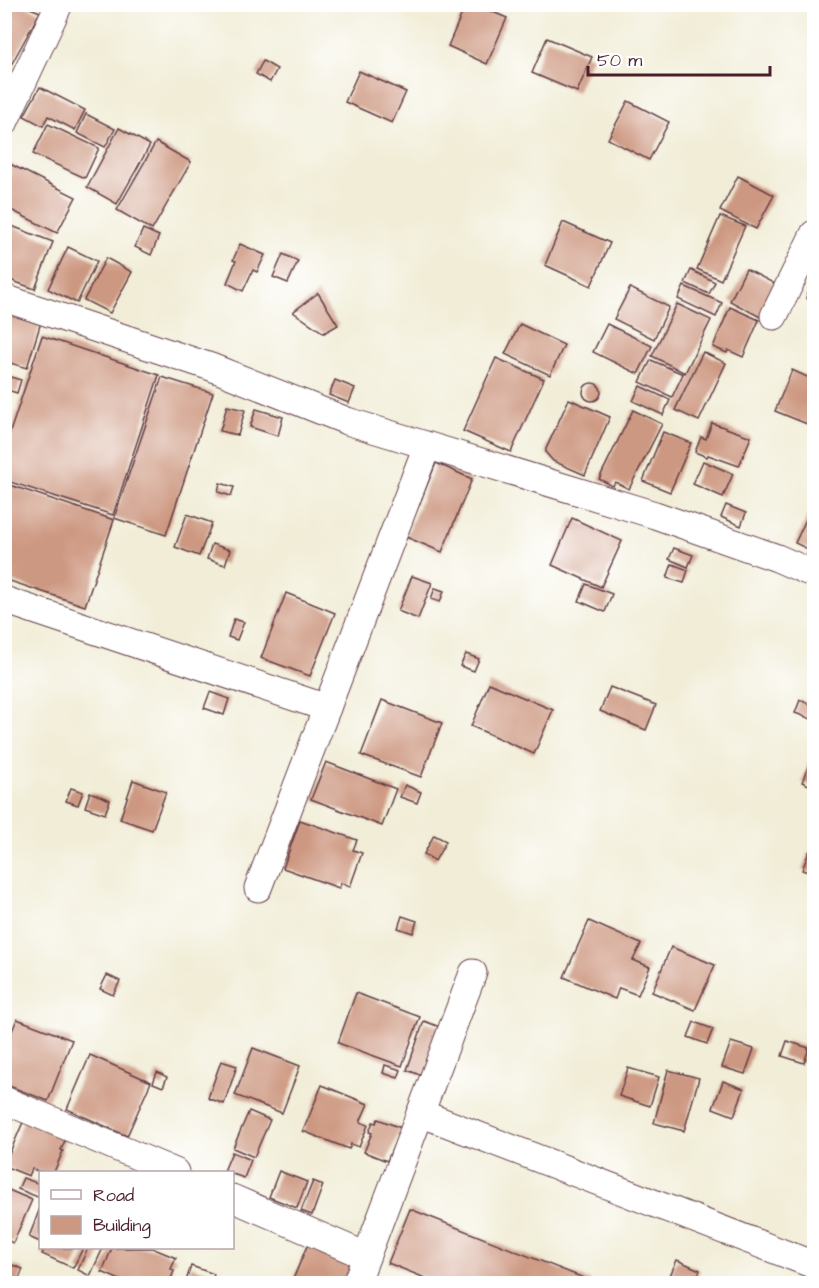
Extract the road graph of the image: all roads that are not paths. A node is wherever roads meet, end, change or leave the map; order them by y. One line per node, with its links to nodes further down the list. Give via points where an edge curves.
1 (59, 4): 2 (street)
2 (4, 123)
3 (814, 234): 5 (street)
4 (4, 298): 6 (street, via 211,367 347,422)
5 (774, 316)
6 (427, 446): 7 (street, via 655,515); 9 (street)
7 (814, 574)
8 (4, 600): 9 (street)
9 (327, 708): 10 (street)
10 (258, 888)
11 (473, 973): 13 (street)
12 (4, 1100): 14 (street)
13 (420, 1113): 16 (street); 17 (street)
14 (170, 1171)
15 (234, 1199): 16 (street)
16 (366, 1256): 18 (street)
17 (814, 1265)
18 (356, 1284)

